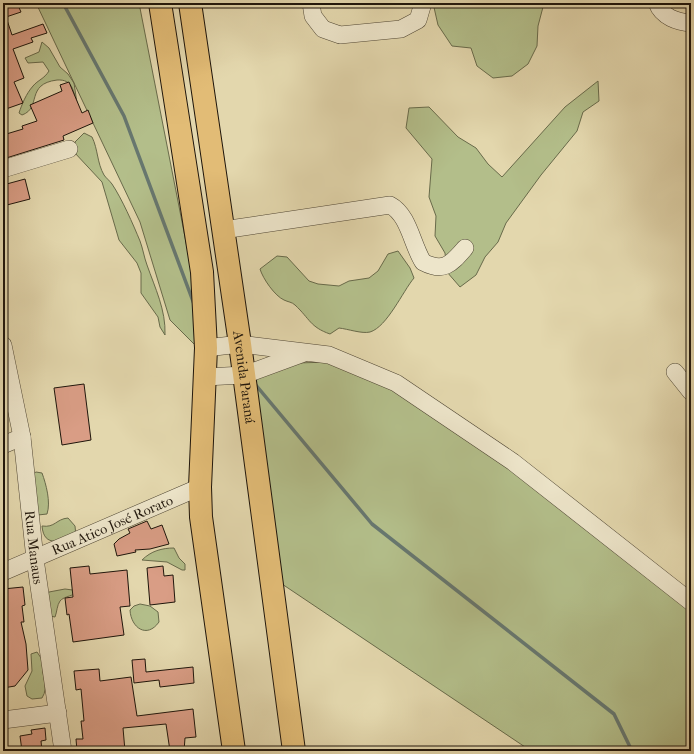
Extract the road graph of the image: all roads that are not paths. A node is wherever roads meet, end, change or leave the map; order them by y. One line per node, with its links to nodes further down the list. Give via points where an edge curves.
1 (160, 3): 11 (main road, via 202,272)
2 (190, 3): 9 (main road, Avenida Paraná)
3 (311, 3): 4 (street, via 313,16 323,29 340,35 401,29 418,20)
4 (423, 3)
5 (657, 3): 6 (street, via 669,18)
6 (691, 23)
7 (69, 149): 8 (street)
8 (3, 170)
9 (223, 230): 10 (street, via 390,205 406,224 423,262 437,268 450,265); 12 (main road, Avenida Paraná)
10 (465, 248)
11 (206, 342): 12 (street); 17 (main road)
12 (240, 344): 14 (street); 16 (main road, Avenida Paraná)
13 (3, 345): 19 (street, Rua Manaus)
14 (308, 351): 16 (street); 24 (street, via 346,361 396,383 513,462)
15 (675, 372): 18 (street)
16 (244, 374): 17 (street); 29 (main road, Avenida Paraná)
17 (205, 377): 21 (main road)
18 (691, 392)
19 (22, 437): 20 (street); 22 (street, Rua Manaus)
20 (3, 445)
21 (200, 486): 22 (street, Rua Atico José Rorato); 28 (main road, via 201,517)
22 (35, 559): 23 (street, Rua Atico José Rorato); 25 (street, Rua Manaus)
23 (3, 572)
24 (691, 602)
25 (58, 713): 26 (street); 27 (street, Rua Manaus)
26 (3, 720)
27 (63, 751)
28 (234, 751)
29 (294, 751)

